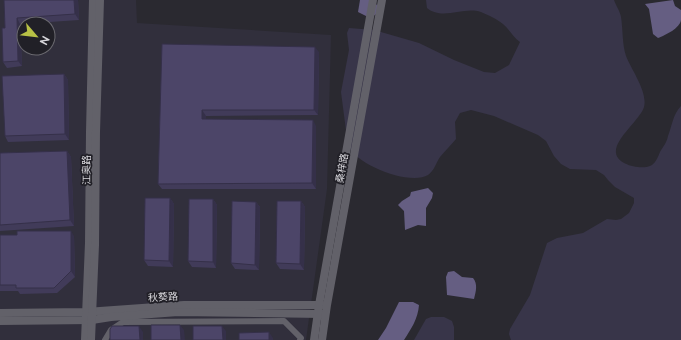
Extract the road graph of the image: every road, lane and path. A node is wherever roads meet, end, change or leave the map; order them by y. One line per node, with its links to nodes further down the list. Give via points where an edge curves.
1 (93, 0): 7 (street, 江奥路)
2 (100, 0): 7 (street, 江奥路)
3 (373, 0): 5 (street, 桑梓路)
4 (382, 0): 5 (street, 桑梓路)
5 (322, 310): 7 (street, 秋葵路); 13 (street, 桑梓路); 14 (street, 桑梓路)
6 (0, 313): 7 (street, 秋葵路)
7 (89, 316): 8 (street, 秋葵路); 9 (street, 江奥路); 10 (street, 江奥路)
8 (0, 321)
9 (85, 340)
10 (91, 340)
11 (105, 340): 12 (street, via 111,330 123,322 228,321 284,321 301,338)
12 (300, 340)
13 (314, 340)
14 (322, 340)

